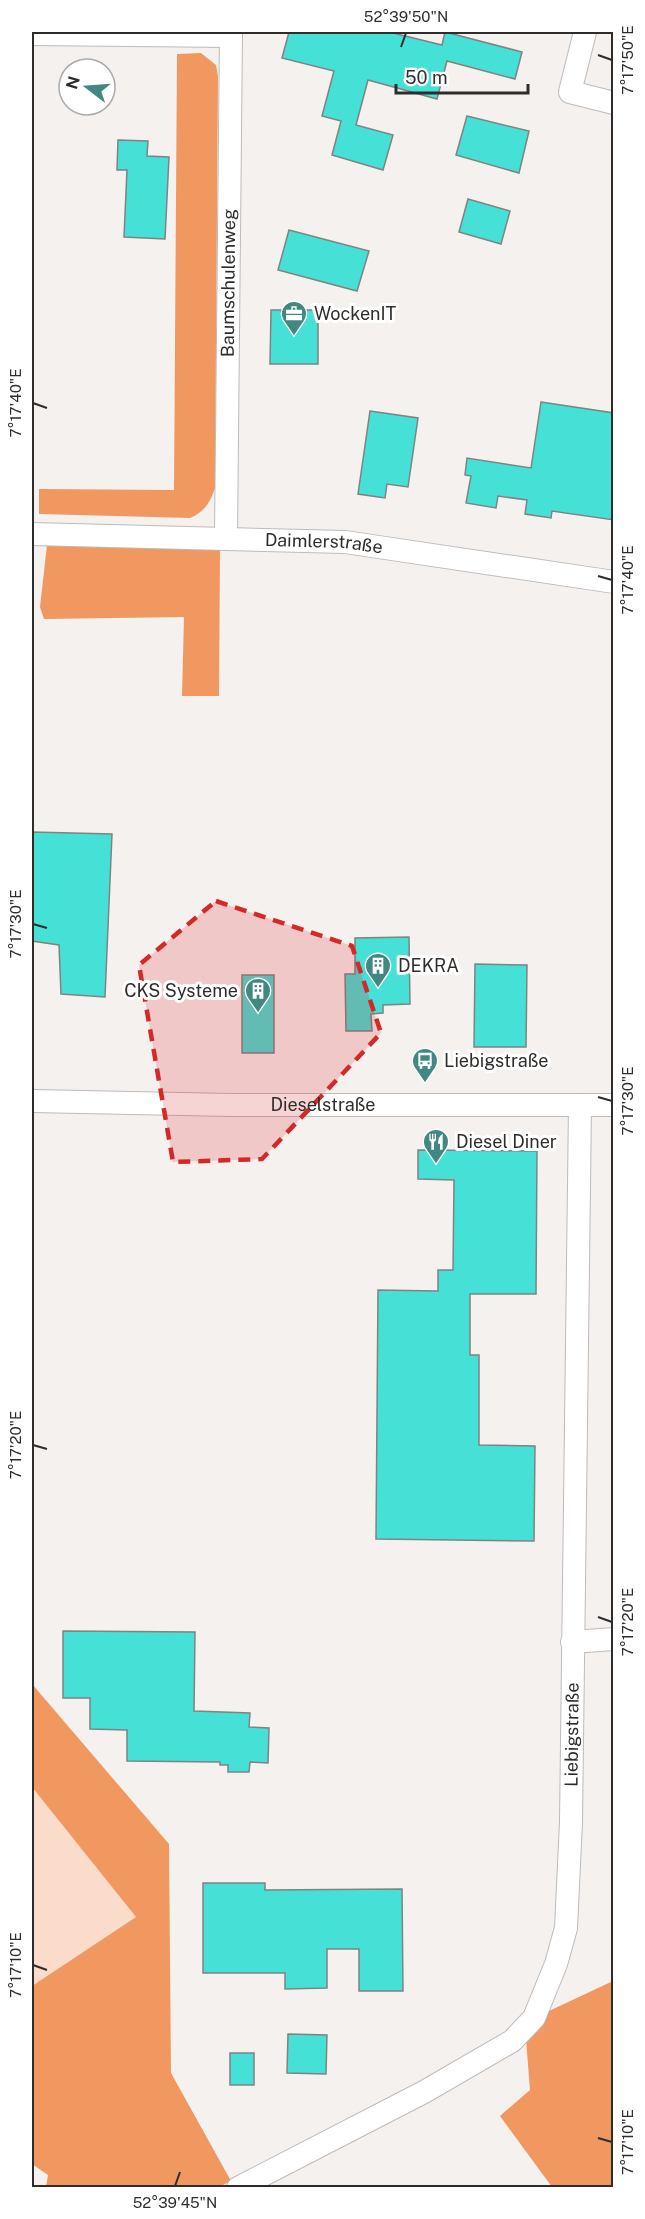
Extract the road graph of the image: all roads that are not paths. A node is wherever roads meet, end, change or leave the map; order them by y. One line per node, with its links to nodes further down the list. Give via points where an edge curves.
1 (585, 32): 4 (street, via 570,92)
2 (32, 34): 3 (street)
3 (231, 34): 6 (street, Baumschulenweg)
4 (614, 103)
5 (32, 534): 6 (street, Daimlerstraße)
6 (226, 537): 7 (street, Daimlerstraße, via 345,542)
7 (614, 582)
8 (32, 1101): 9 (street, Dieselstraße)
9 (580, 1105): 10 (street, Dieselstraße); 12 (street, Liebigstraße)
10 (614, 1105)
11 (614, 1639): 12 (street)
12 (572, 1642): 13 (street, Liebigstraße, via 566,1928 534,2018 512,2041 424,2092)
13 (238, 2187)

